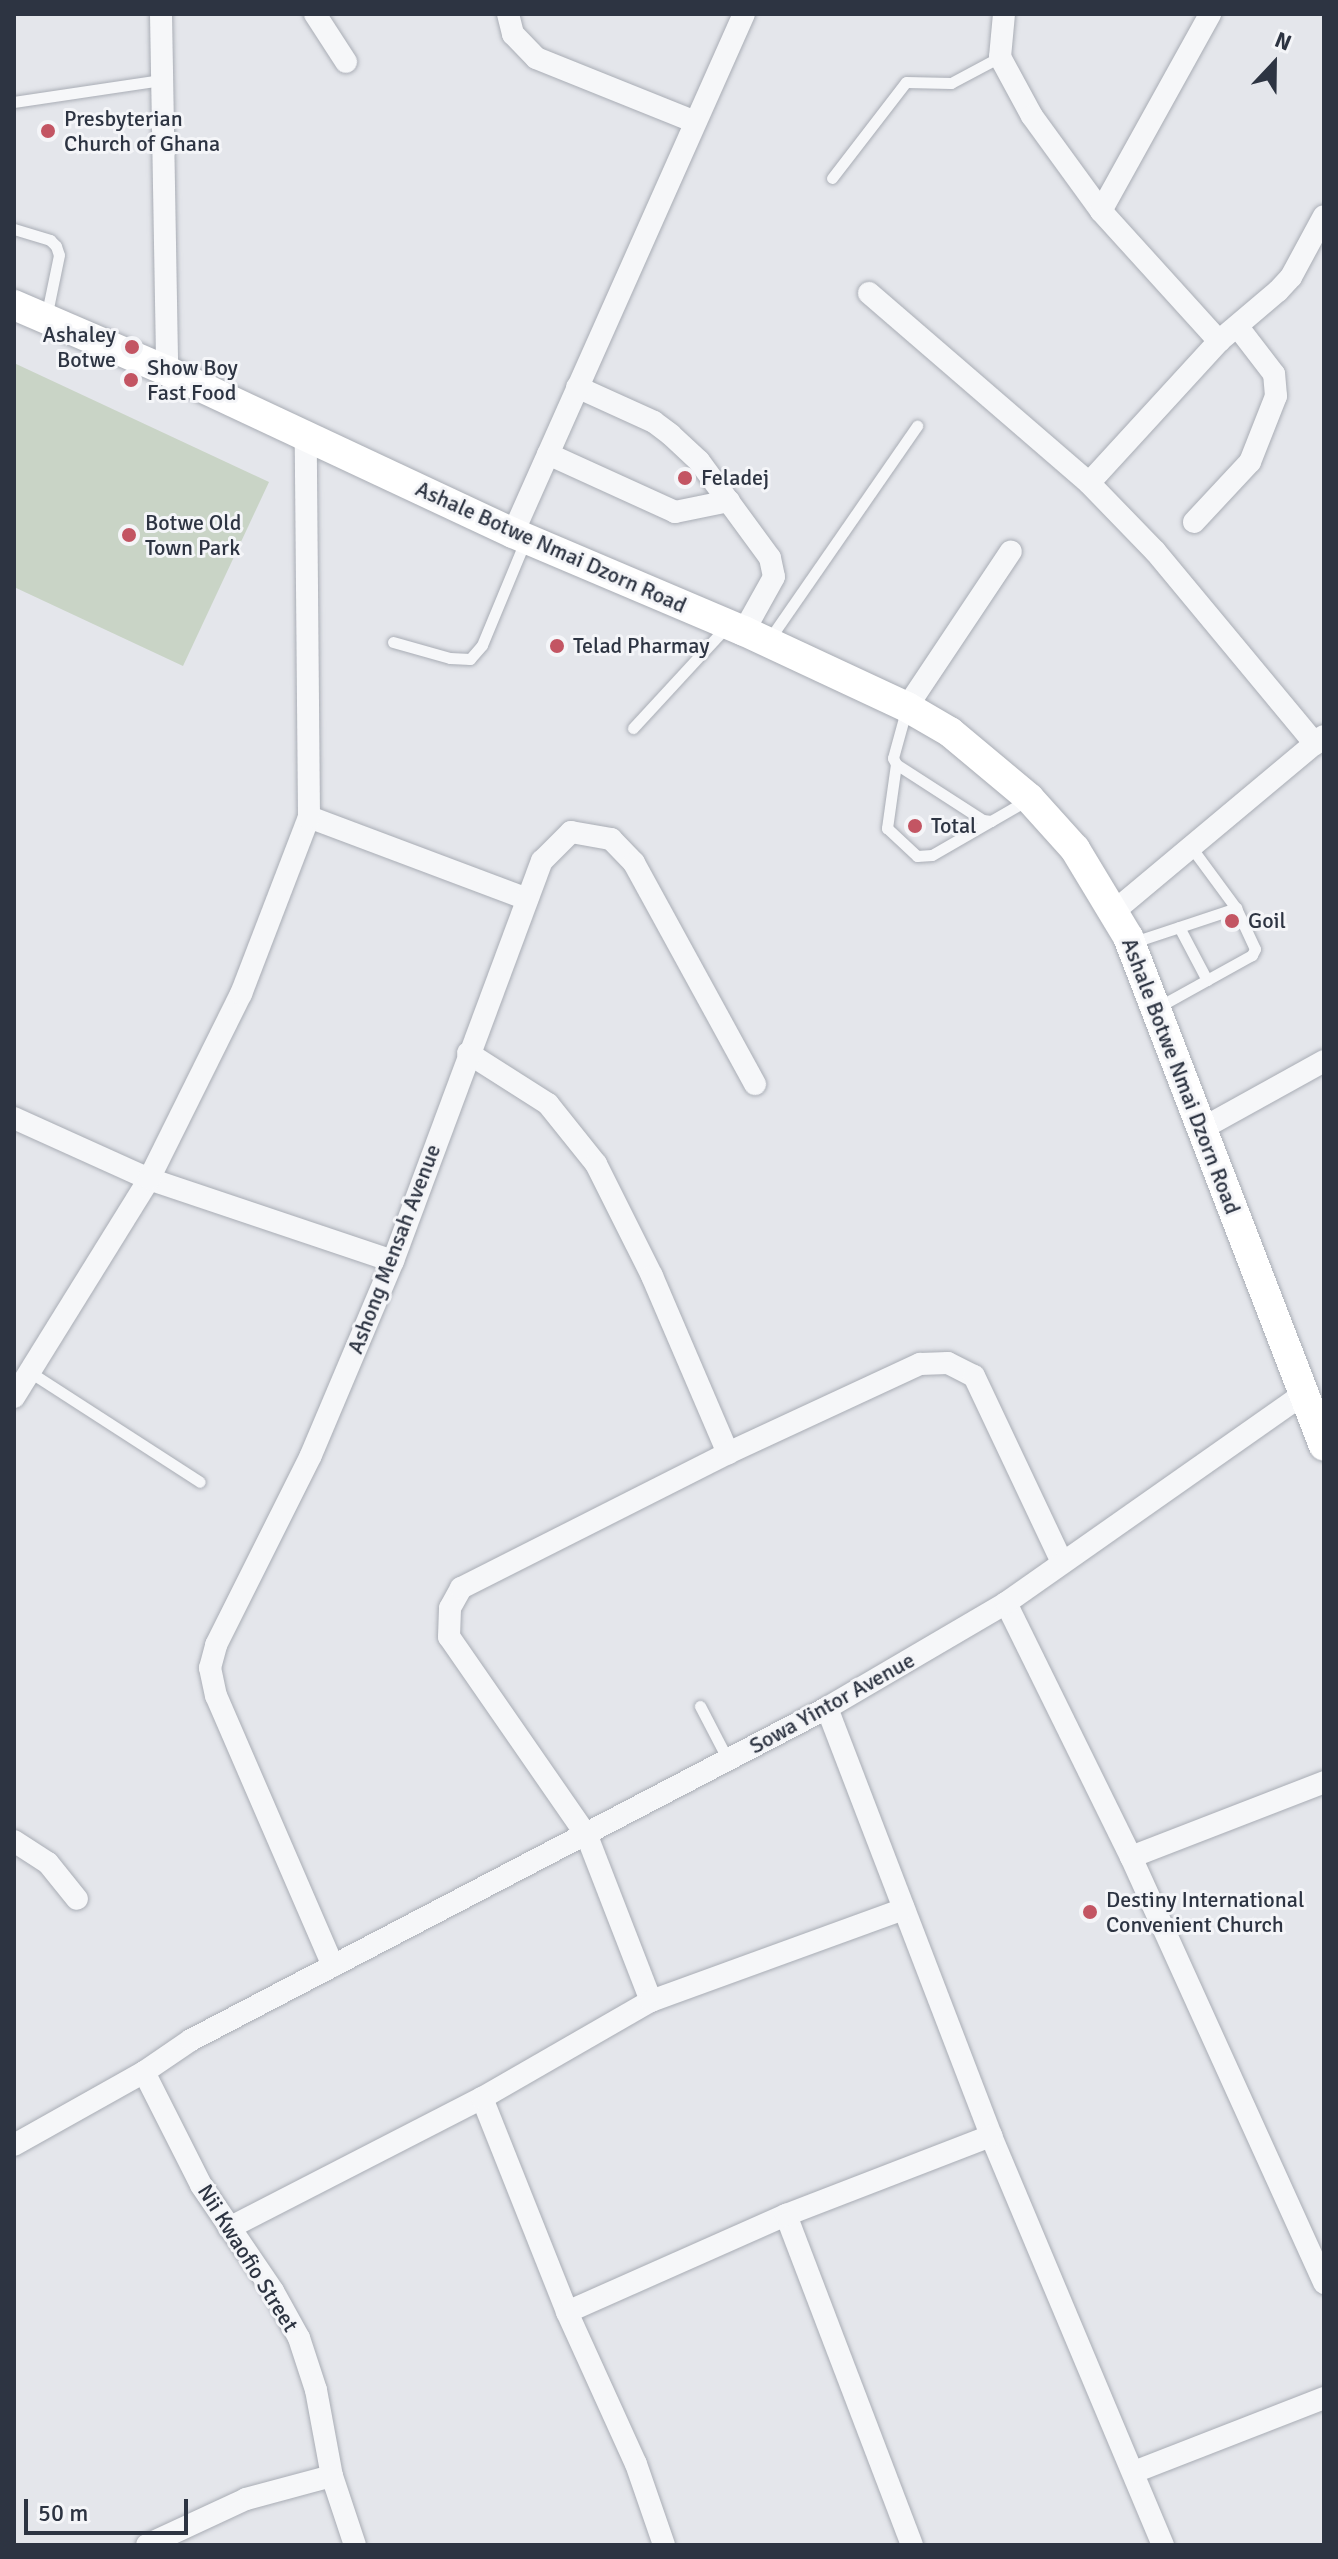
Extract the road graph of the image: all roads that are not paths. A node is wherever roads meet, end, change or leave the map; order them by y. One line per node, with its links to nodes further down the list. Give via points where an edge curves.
1 (161, 14): 9 (street)
2 (315, 14): 8 (street)
3 (508, 14): 11 (street, via 513,34 536,58)
4 (744, 14): 11 (street)
5 (1004, 14): 7 (street)
6 (1210, 14): 13 (street)
7 (1000, 57): 12 (lane, via 951,83 906,82); 13 (street, via 1032,116)
8 (346, 62)
9 (162, 80): 10 (lane); 21 (street)
10 (14, 102)
11 (695, 122): 22 (street)
12 (832, 178)
13 (1101, 211): 20 (street)
14 (1324, 216): 19 (street, via 1291,277)
15 (14, 229): 18 (lane, via 56,246 59,255)
16 (869, 293): 26 (street)
17 (14, 305): 18 (main road, Ashale Botwe Nmai Dzorn Road)
18 (46, 319): 21 (main road, Ashale Botwe Nmai Dzorn Road)
19 (1238, 327): 20 (street); 28 (street, via 1274,374 1276,396 1250,462)
20 (1219, 341): 26 (street)
21 (167, 371): 24 (main road, Ashale Botwe Nmai Dzorn Road)
22 (577, 387): 25 (street); 27 (street, via 654,422 699,461)
23 (917, 426): 31 (lane)
24 (306, 436): 29 (main road, Ashale Botwe Nmai Dzorn Road); 38 (street)
25 (548, 454): 27 (street, via 675,512); 29 (street)
26 (1089, 483): 35 (street)
27 (729, 501): 31 (street, via 773,567 774,577)
28 (1194, 522)
29 (520, 536): 31 (main road, Ashale Botwe Nmai Dzorn Road); 32 (lane, via 482,645 470,659)
30 (1011, 551): 33 (street)
31 (747, 633): 33 (main road, Ashale Botwe Nmai Dzorn Road); 34 (lane)
32 (393, 642)
33 (907, 707): 36 (lane, via 893,758); 37 (main road, Ashale Botwe Nmai Dzorn Road, via 950,732)
34 (633, 728)
35 (1320, 740): 40 (street)
36 (896, 764): 39 (lane); 39 (lane, via 887,828 917,856 932,855)
37 (1029, 798): 39 (lane); 43 (main road, Ashale Botwe Nmai Dzorn Road, via 1075,849)
38 (309, 817): 41 (street); 53 (street, via 241,994)
39 (991, 821)
40 (1191, 847): 42 (lane); 43 (street)
41 (527, 899): 48 (street, Ashong Mensah Avenue); 50 (street, Ashong Mensah Avenue, via 542,861 571,832 611,839 634,863)
42 (1236, 908): 44 (lane); 46 (lane, via 1255,949)
43 (1112, 913): 45 (main road, Ashale Botwe Nmai Dzorn Road)
44 (1179, 927): 45 (lane); 46 (lane)
45 (1130, 943): 47 (main road, Ashale Botwe Nmai Dzorn Road)
46 (1207, 980): 47 (lane)
47 (1158, 1007): 52 (main road, Ashale Botwe Nmai Dzorn Road)
48 (468, 1053): 54 (street, Ashong Mensah Avenue); 59 (street, via 548,1104 596,1164 652,1276)
49 (1324, 1061): 52 (street)
50 (755, 1084)
51 (14, 1118): 53 (street)
52 (1203, 1128): 56 (main road, Ashale Botwe Nmai Dzorn Road)
53 (149, 1179): 54 (street); 55 (street)
54 (393, 1261): 72 (street, Ashong Mensah Avenue, via 311,1455 216,1645 210,1668 216,1696)
55 (30, 1372): 57 (street); 60 (lane)
56 (1303, 1394): 58 (main road, Ashale Botwe Nmai Dzorn Road); 61 (street, Sowa Yintor Avenue)
57 (14, 1397)
58 (1324, 1446)
59 (728, 1453): 61 (street, via 920,1364 948,1363 974,1376); 67 (street, via 461,1588 450,1608 449,1637)
60 (200, 1482)
61 (1062, 1562): 62 (street, Sowa Yintor Avenue)
62 (1006, 1603): 64 (street, Sowa Yintor Avenue); 69 (street)
63 (700, 1706): 65 (lane)
64 (827, 1708): 65 (street, Sowa Yintor Avenue); 71 (street)
65 (728, 1760): 67 (street, Sowa Yintor Avenue)
66 (1324, 1782): 69 (street)
67 (587, 1836): 72 (street, Sowa Yintor Avenue); 73 (street)
68 (14, 1841): 70 (street, via 48,1863)
69 (1131, 1857): 80 (street)
70 (77, 1899)
71 (904, 1909): 73 (street); 76 (street)
72 (333, 1966): 74 (street, Sowa Yintor Avenue, via 191,2040)
73 (651, 2001): 75 (street)
74 (144, 2072): 77 (street, Sowa Yintor Avenue); 79 (street, Nii Kwaofio Street)
75 (482, 2098): 79 (street); 81 (street)
76 (991, 2136): 78 (street); 83 (street)
77 (14, 2145)
78 (786, 2215): 81 (street); 88 (street)
79 (229, 2228): 84 (street, Nii Kwaofio Street, via 299,2338 316,2390)
80 (1324, 2283)
81 (567, 2312): 87 (street, via 636,2464)
82 (1324, 2398): 83 (street)
83 (1134, 2472): 89 (street)
84 (332, 2476): 85 (street, via 246,2499); 86 (street, Nii Kwaofio Street)
85 (147, 2545)
86 (355, 2545)
87 (664, 2545)
88 (912, 2545)
89 (1163, 2545)

